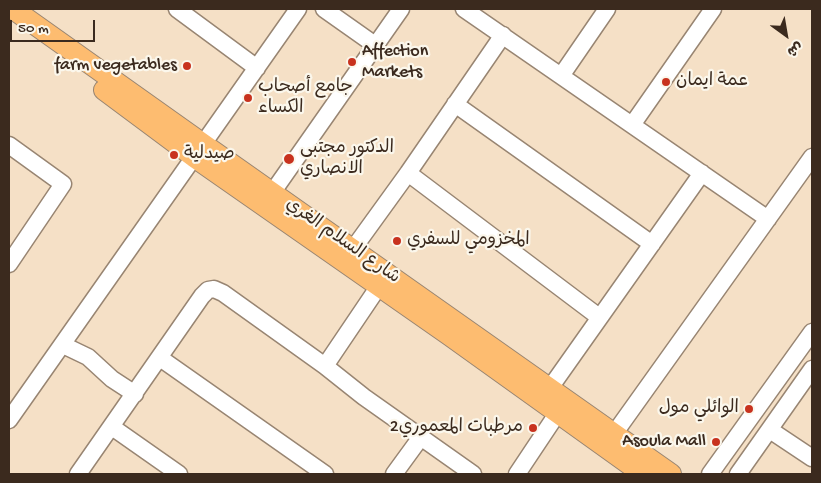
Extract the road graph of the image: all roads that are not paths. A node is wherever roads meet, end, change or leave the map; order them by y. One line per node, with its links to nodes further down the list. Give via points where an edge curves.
1 (13, 9): 12 (main road, شارع السلام الغري)
2 (177, 9): 13 (street)
3 (298, 9): 13 (street)
4 (324, 9): 11 (street)
5 (401, 9): 11 (street)
6 (464, 9): 10 (street)
7 (607, 9): 14 (street)
8 (713, 9): 16 (street)
9 (9, 22): 12 (main road, شارع السلام الغري)
10 (503, 36): 14 (street); 15 (street)
11 (375, 45): 22 (street)
12 (71, 57): 18 (main road, شارع السلام الغري)
13 (257, 68): 18 (street)
14 (562, 76): 16 (street)
15 (455, 104): 20 (street); 24 (street)
16 (632, 125): 21 (street)
17 (9, 145): 26 (street, via 63,184)
18 (198, 151): 22 (main road, شارع السلام الغري); 27 (main road, شارع السلام الغري); 31 (street)
19 (812, 157): 23 (street)
20 (408, 173): 25 (street); 28 (street)
21 (702, 173): 23 (street); 24 (street)
22 (272, 193): 25 (main road, شارع السلام الغري)
23 (768, 219): 41 (street)
24 (652, 244): 28 (street)
25 (353, 249): 29 (main road, شارع السلام الغري)
26 (9, 264)
27 (379, 286): 29 (main road, شارع السلام الغري); 33 (street)
28 (599, 317): 35 (street)
29 (453, 329): 35 (main road, شارع السلام الغري); 37 (main road, شارع السلام الغري)
30 (812, 332): 52 (street)
31 (63, 345): 36 (street, via 88,357); 38 (street)
32 (160, 358): 33 (street, via 202,296 214,289); 36 (street); 44 (street)
33 (326, 366): 42 (street)
34 (812, 368): 40 (street)
35 (550, 388): 41 (main road, شارع السلام الغري)
36 (135, 394): 39 (street)
37 (557, 414): 49 (street); 50 (main road, شارع السلام الغري)
38 (9, 420)
39 (112, 427): 45 (street); 46 (street)
40 (770, 430): 43 (street); 53 (street)
41 (614, 434): 51 (main road, شارع السلام الغري)
42 (421, 437): 47 (street); 48 (street)
43 (812, 458)
44 (315, 471)
45 (78, 474)
46 (179, 474)
47 (394, 474)
48 (473, 474)
49 (517, 474)
50 (643, 474)
51 (671, 474)
52 (710, 474)
53 (738, 474)

